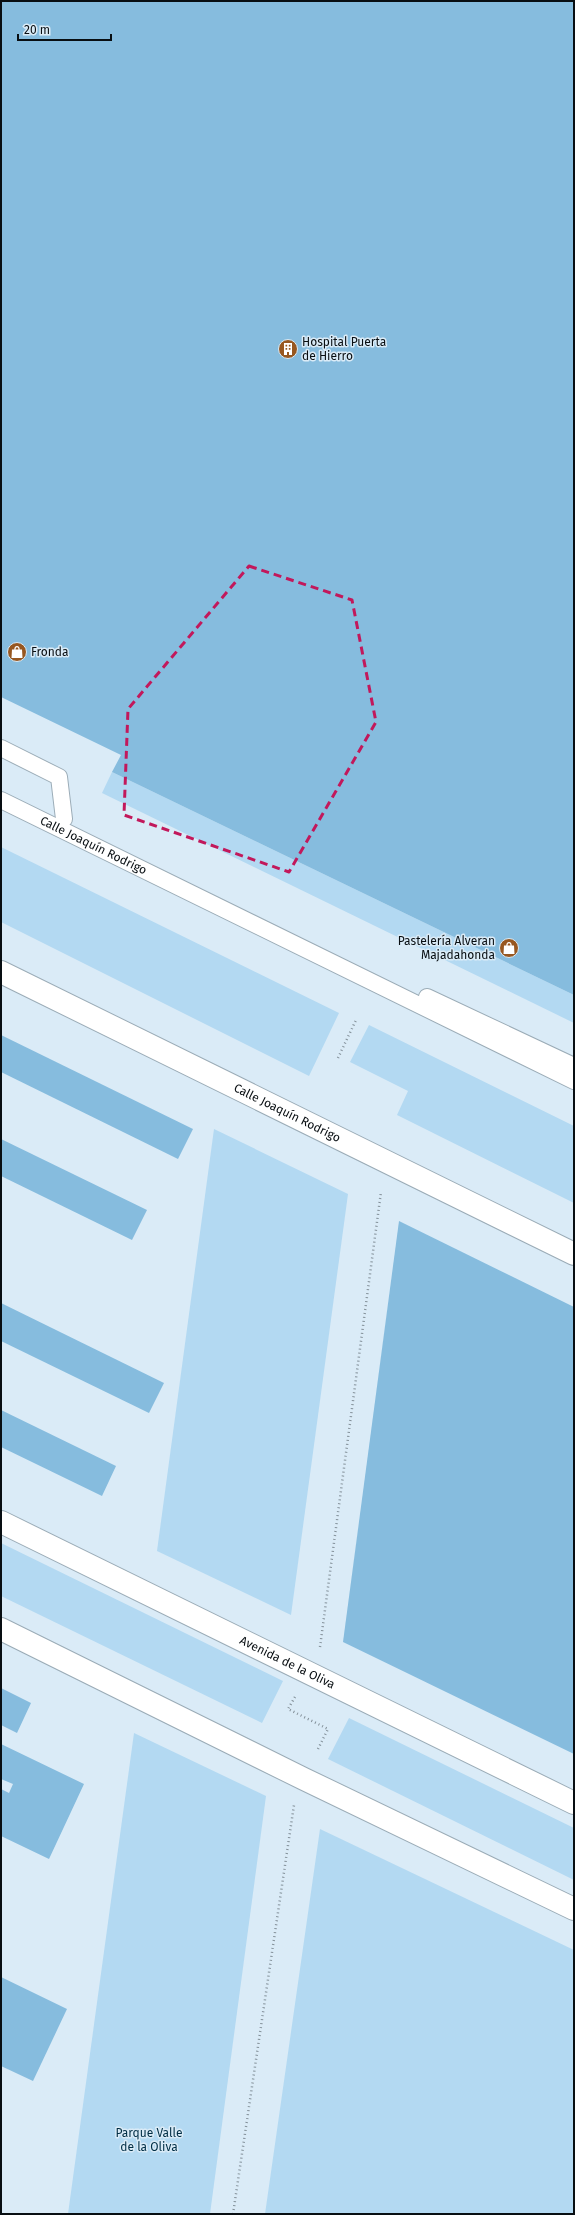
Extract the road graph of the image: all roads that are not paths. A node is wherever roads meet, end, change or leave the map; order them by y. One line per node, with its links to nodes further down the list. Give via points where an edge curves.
1 (1, 748): 4 (lane, via 59,777)
2 (1, 788): 4 (lane, Calle Joaquín Rodrigo)
3 (1, 800): 7 (lane, Calle Joaquín Rodrigo)
4 (64, 819): 6 (lane, Calle Joaquín Rodrigo)
5 (1, 972): 8 (street, Calle Joaquín Rodrigo)
6 (574, 1066)
7 (574, 1081)
8 (574, 1254)
9 (1, 1522): 11 (street, Avenida de la Oliva)
10 (1, 1629): 12 (street)
11 (574, 1803)
12 (574, 1909)

